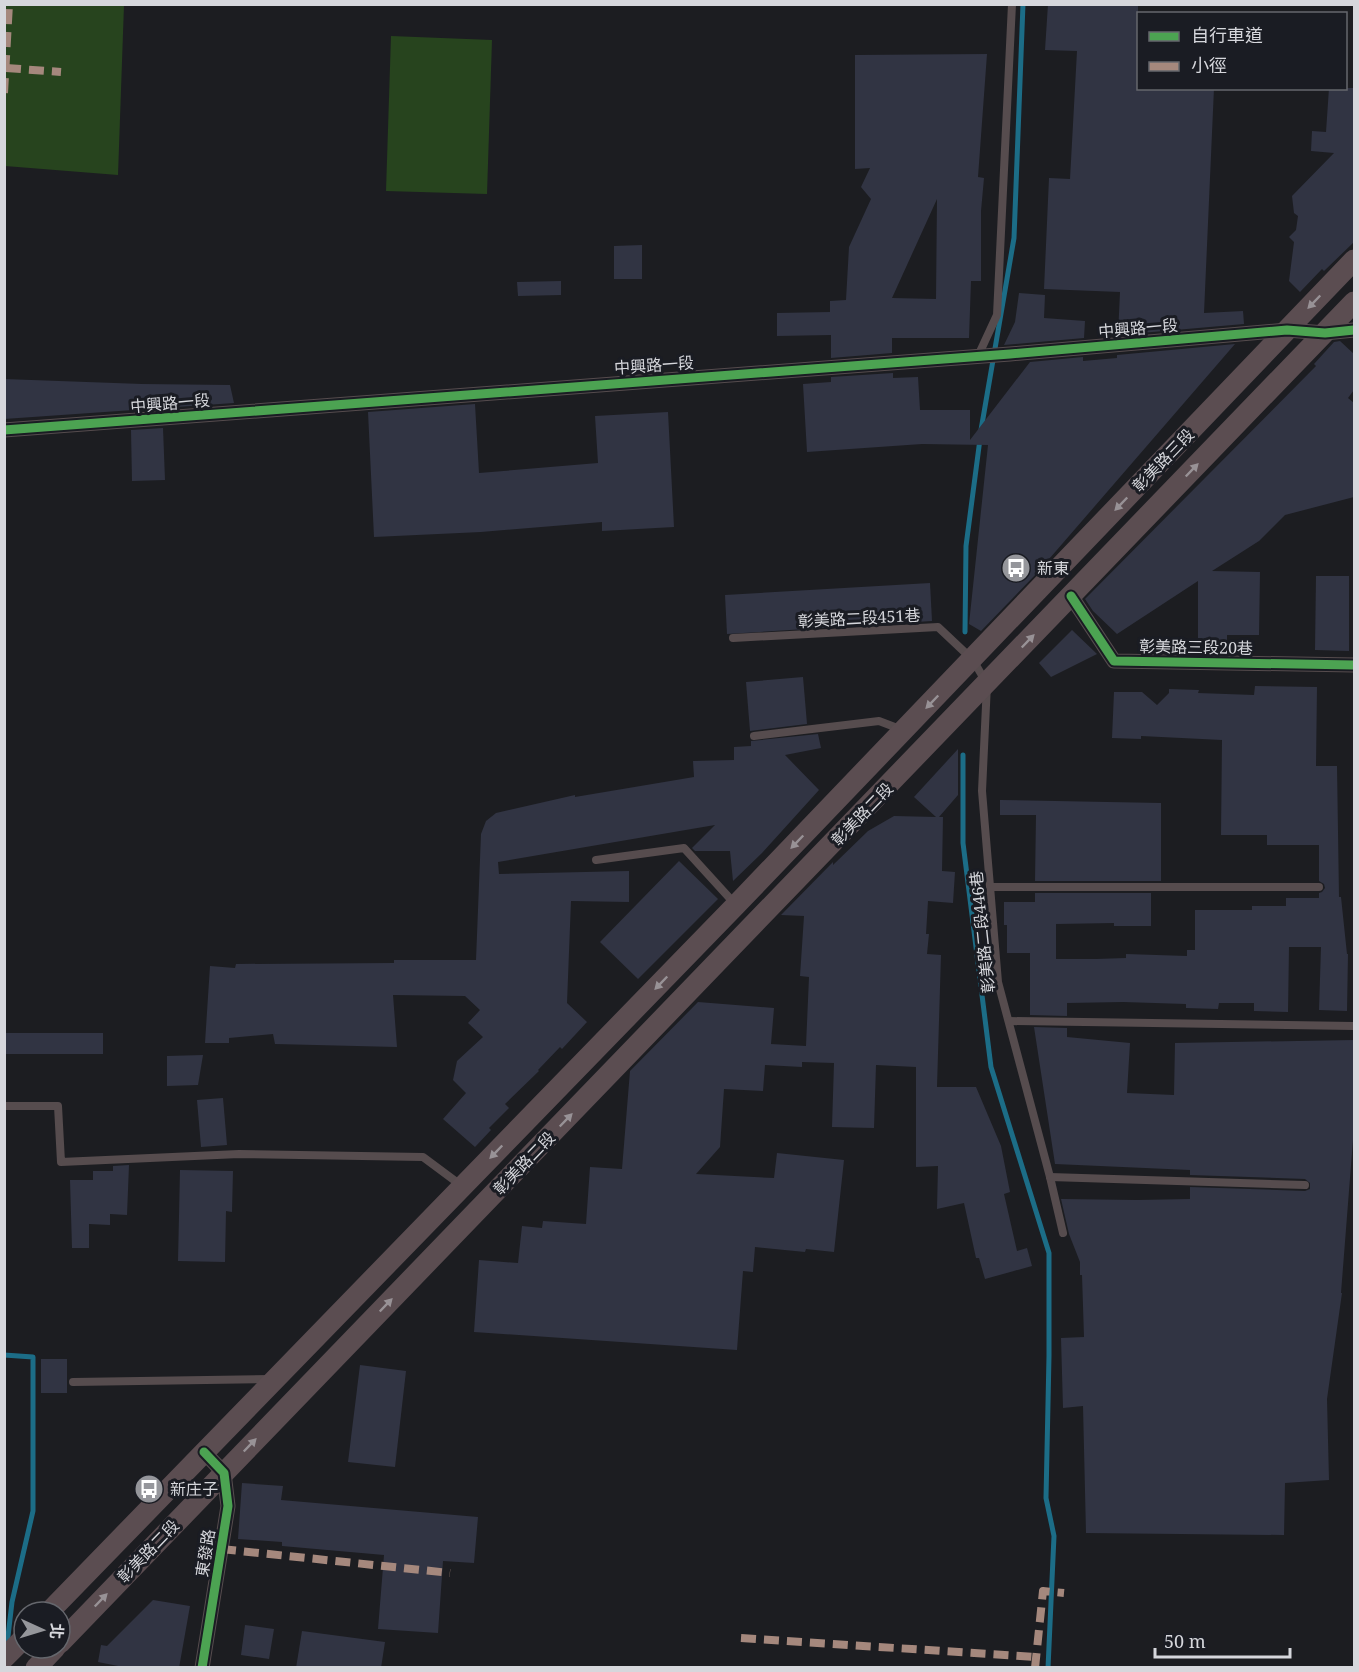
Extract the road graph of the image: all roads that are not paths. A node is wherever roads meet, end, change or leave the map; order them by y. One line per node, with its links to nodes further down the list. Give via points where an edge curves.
1 (1011, 4): 6 (lane, via 996,315)
2 (1354, 260): 5 (main road, 彰美路三段, one-way to 5)
3 (1354, 302): 5 (main road, 彰美路三段)
4 (1354, 330): 5 (street, 中興路一段)
5 (1306, 331): 6 (street, 中興路一段); 8 (main road, 彰美路三段, one-way to 5); 10 (main road, 彰美路三段, one-way to 10)
6 (978, 356): 7 (street, 中興路一段)
7 (4, 430)
8 (1071, 596): 11 (street, 彰美路三段20巷, via 1114,661); 12 (main road, 彰美路三段, one-way to 8)
9 (733, 638): 10 (lane, 彰美路二段451巷, via 938,627)
10 (973, 660): 12 (lane); 13 (main road, 彰美路二段, one-way to 13)
11 (1354, 665)
12 (987, 684): 16 (lane, 彰美路二段446巷, via 982,791); 22 (main road, 彰美路二段)
13 (904, 731): 14 (lane, via 879,721); 18 (main road, 彰美路二段, one-way to 18)
14 (754, 736)
15 (596, 860): 18 (lane, via 684,848)
16 (991, 887): 17 (lane); 19 (lane, 彰美路二段446巷, via 998,982)
17 (1319, 887)
18 (736, 905): 21 (main road, 彰美路二段, one-way to 21)
19 (1009, 1021): 20 (lane); 24 (lane, 彰美路二段446巷)
20 (1354, 1026)
21 (582, 1064): 22 (main road); 26 (main road, 彰美路二段, one-way to 26)
22 (601, 1084): 31 (main road, 彰美路二段, one-way to 22)
23 (4, 1106): 26 (lane, via 58,1106 61,1162 239,1154 423,1157)
24 (1050, 1177): 25 (lane); 27 (lane, 彰美路二段446巷)
25 (1305, 1185)
26 (462, 1187): 28 (main road, 彰美路二段)
27 (1063, 1233)
28 (275, 1379): 29 (lane); 30 (main road, 彰美路二段)
29 (73, 1382)
30 (204, 1452): 31 (street); 32 (main road, 彰美路二段)
31 (224, 1473): 33 (main road, 彰美路二段, one-way to 31); 34 (street, 東發路, via 228,1506)
32 (61, 1600)
33 (72, 1630)
34 (202, 1668)

